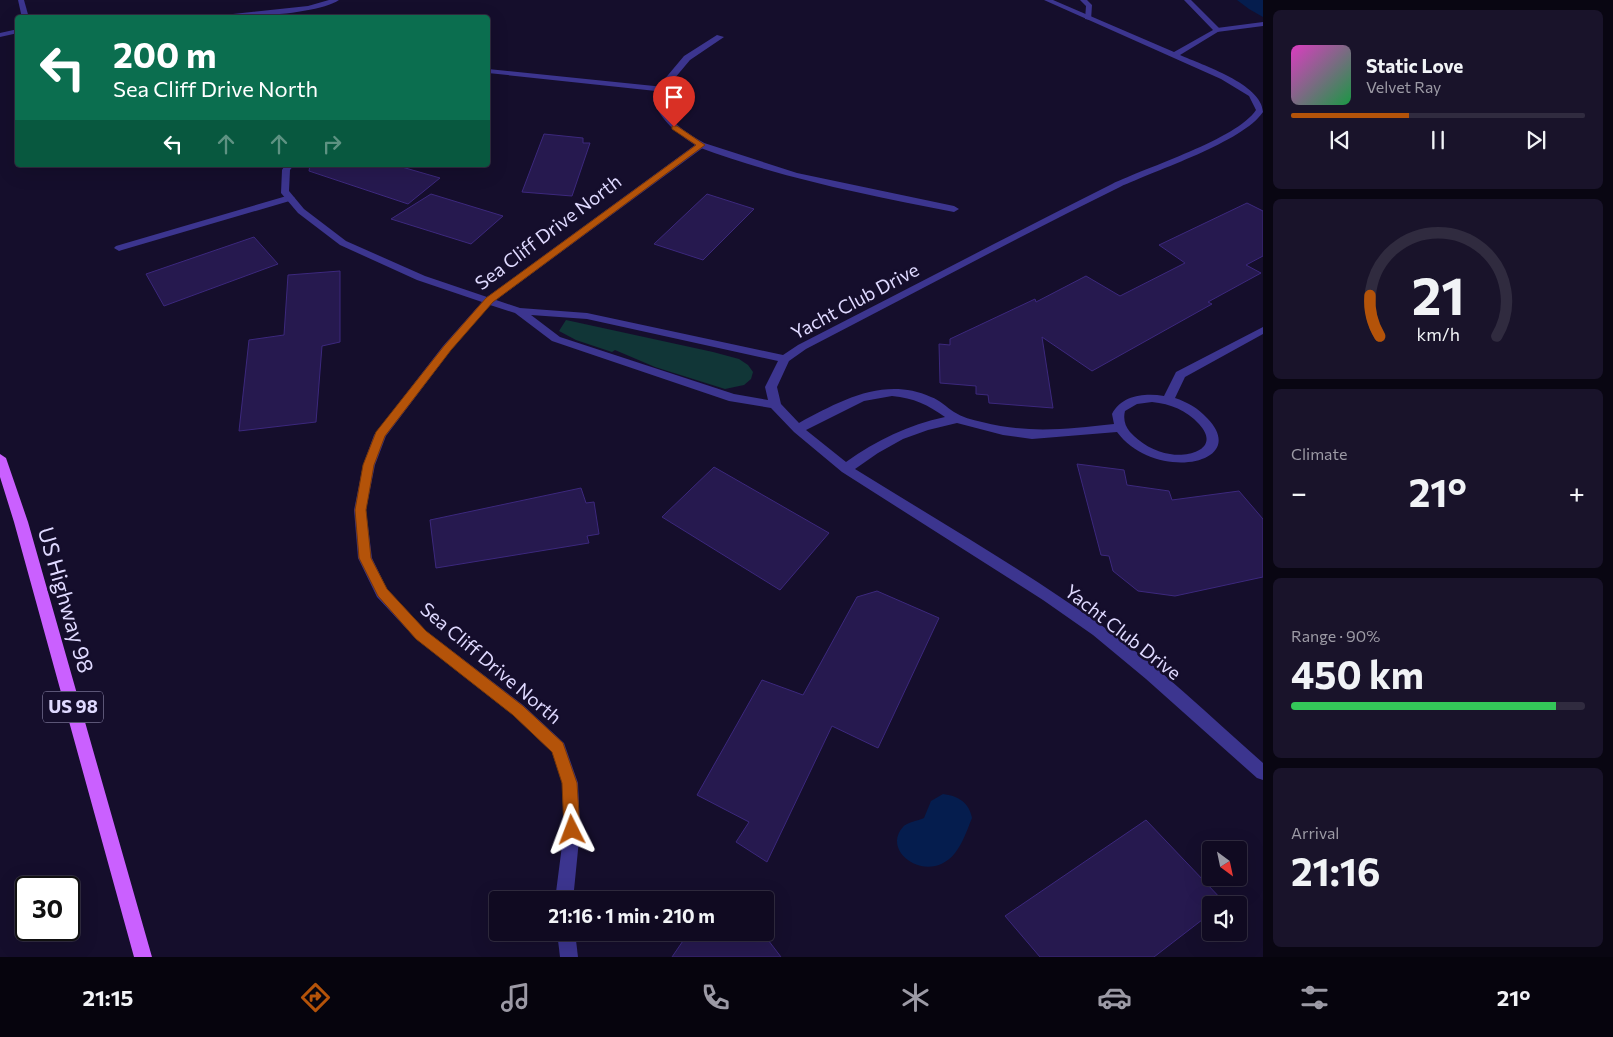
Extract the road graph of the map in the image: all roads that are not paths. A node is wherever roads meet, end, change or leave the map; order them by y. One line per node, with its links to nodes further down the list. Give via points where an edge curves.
1 (22, 0): 6 (street)
2 (336, 0): 7 (street, via 312,10)
3 (1047, 0): 8 (street, Yacht Club Drive)
4 (1083, 0): 8 (street, via 1089,5)
5 (1188, 0): 12 (street)
6 (25, 15)
7 (241, 15)
8 (1089, 19): 16 (street, Yacht Club Drive)
9 (1263, 24): 12 (street)
10 (0, 28): 11 (street)
11 (15, 30)
12 (1216, 30): 16 (street)
13 (15, 31): 14 (street)
14 (0, 35)
15 (720, 37): 18 (street, via 687,58)
16 (1175, 55): 27 (street, Yacht Club Drive, via 1224,77 1252,95 1260,110 1254,119 1233,134 1118,185 802,347)
17 (490, 71): 18 (street)
18 (661, 89): 19 (street, via 657,100 664,116)
19 (701, 145): 22 (street, via 789,176); 24 (street, Sea Cliff Drive North)
20 (288, 167): 21 (street, via 284,191)
21 (290, 198): 23 (street); 24 (street, via 301,211 343,243 421,278)
22 (954, 209)
23 (119, 248)
24 (489, 300): 25 (street); 36 (street, Sea Cliff Drive North, via 441,355 380,435 368,465 360,510 365,558 382,592 421,635 518,710 558,748 570,783 572,821)
25 (519, 311): 27 (street, via 587,316); 29 (street, via 556,339 733,398)
26 (1263, 330): 28 (street, via 1180,374)
27 (785, 359): 29 (street, Yacht Club Drive, via 771,387)
28 (1168, 400): 31 (street, via 1152,398 1128,403 1120,409); 31 (street, via 1188,409 1212,433 1208,451 1199,457 1170,459 1154,455 1140,448)
29 (774, 405): 32 (street, Yacht Club Drive)
30 (958, 419): 31 (street, via 1004,432 1044,436); 32 (street, via 916,394 891,392 854,399); 34 (street, via 925,425 896,436)
31 (1121, 428)
32 (798, 429): 34 (street, Yacht Club Drive)
33 (0, 458): 38 (main road, US Highway 98 / US 98, via 21,522)
34 (846, 469): 35 (street, Yacht Club Drive, via 1048,596 1098,632 1151,674)
35 (1263, 773)
36 (565, 891)
37 (567, 941): 39 (street)
38 (143, 957)
39 (569, 957)

